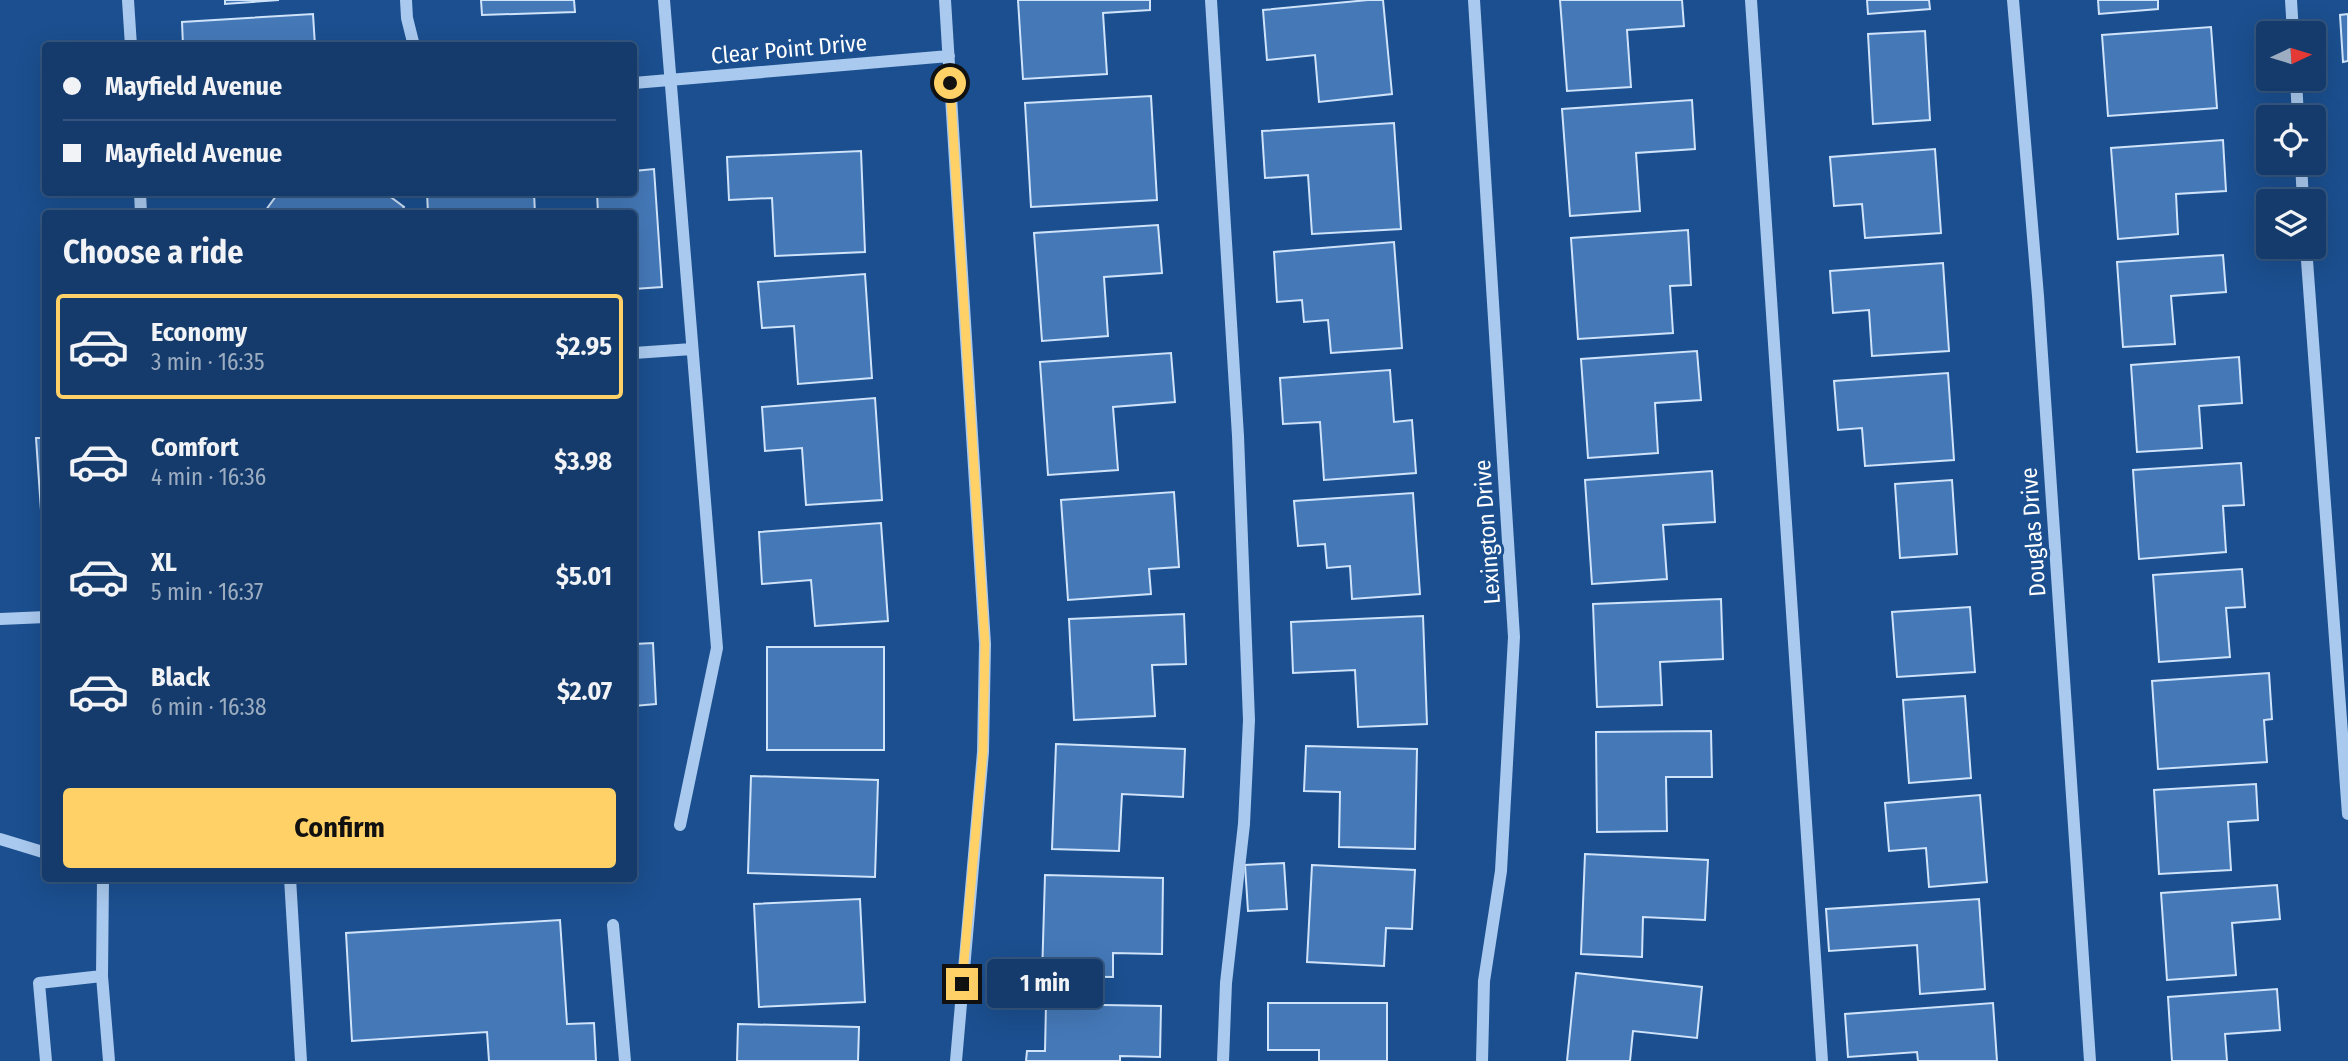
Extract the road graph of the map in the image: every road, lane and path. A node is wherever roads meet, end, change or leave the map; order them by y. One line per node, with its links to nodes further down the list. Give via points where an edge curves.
1 (128, 0): 11 (street)
2 (406, 0): 12 (street)
3 (664, 0): 14 (street)
4 (945, 0): 13 (street)
5 (1211, 0): 34 (street, via 1237,422 1249,720)
6 (1474, 0): 35 (street, Lexington Drive, via 1514,637 1501,871 1484,981)
7 (1751, 0): 36 (street)
8 (2013, 0): 37 (street, Douglas Drive)
9 (2291, 0): 10 (street)
10 (2292, 21)
11 (131, 42)
12 (413, 42)
13 (949, 56): 14 (street, Clear Point Drive); 33 (street, via 985,643 983,751)
14 (669, 80): 15 (street, Clear Point Drive); 17 (street)
15 (637, 83)
16 (2307, 259): 21 (street)
17 (692, 349): 18 (street); 22 (street, via 717,648)
18 (637, 353)
19 (42, 617): 20 (street)
20 (0, 619)
21 (2348, 814)
22 (680, 825)
23 (0, 839): 24 (street)
24 (42, 852)
25 (103, 882): 28 (street)
26 (290, 882): 31 (street)
27 (613, 925): 32 (street)
28 (102, 976): 29 (street, via 39,983); 30 (street)
29 (46, 1061)
30 (109, 1061)
31 (301, 1061)
32 (625, 1061)
33 (956, 1061)
34 (1223, 1061)
35 (1482, 1061)
36 (1822, 1061)
37 (2090, 1061)

